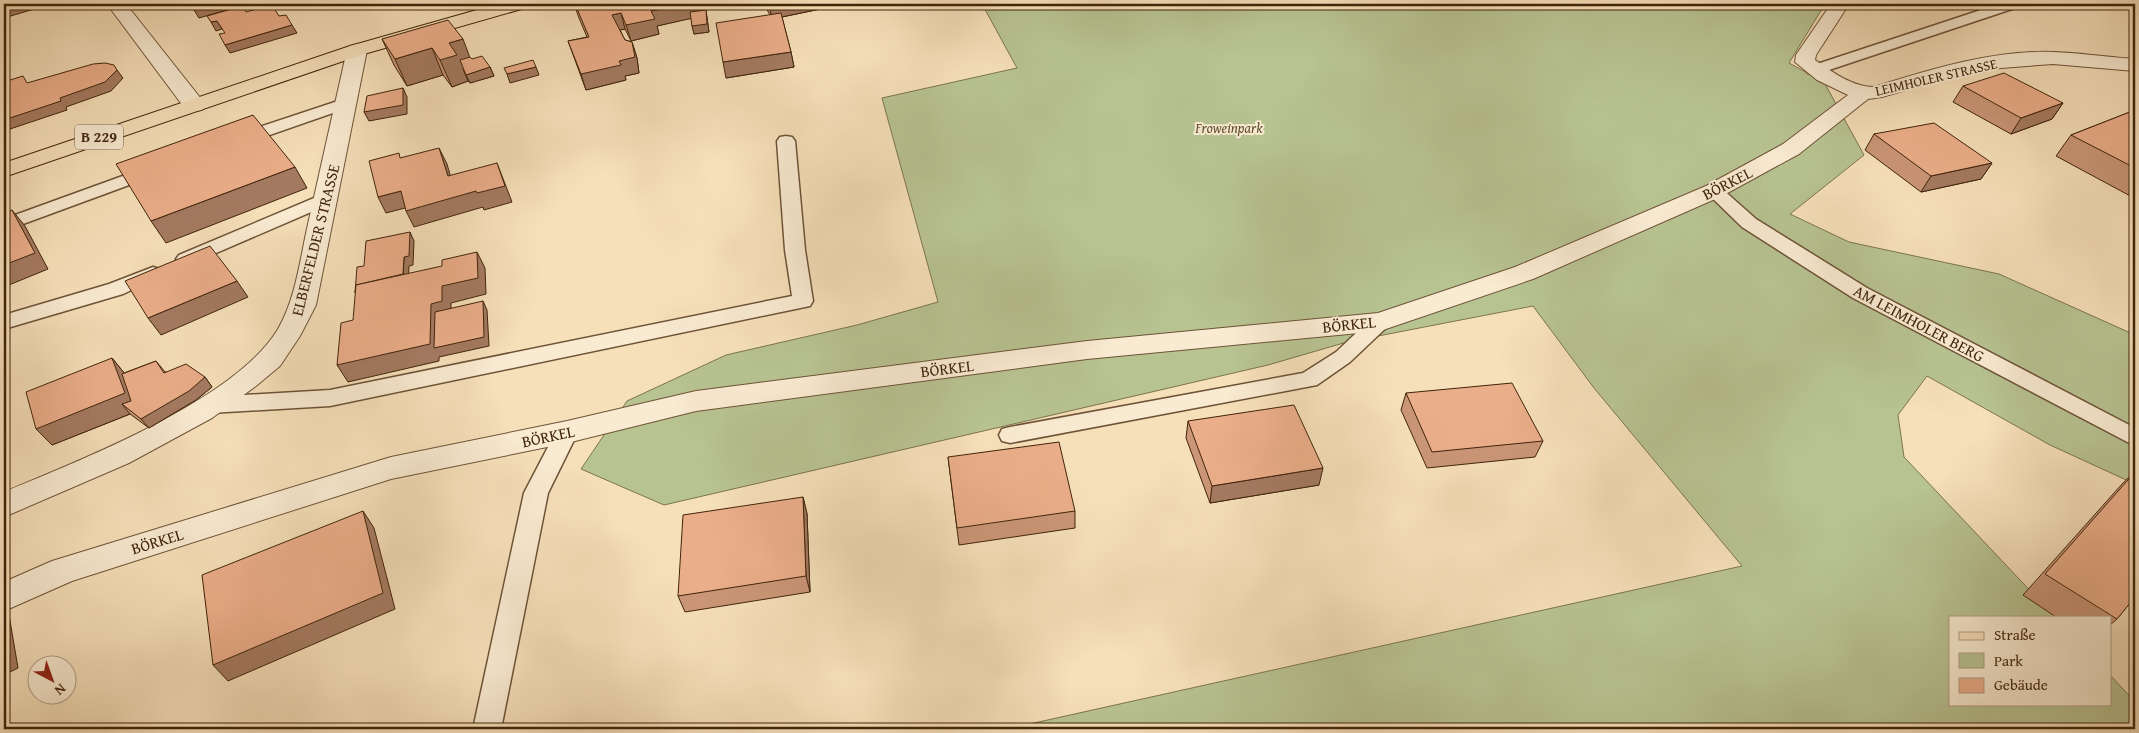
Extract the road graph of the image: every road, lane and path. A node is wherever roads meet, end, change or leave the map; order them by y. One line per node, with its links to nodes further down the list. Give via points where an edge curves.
1 (116, 4): 12 (street)
2 (518, 4): 6 (main road, B 229)
3 (1840, 4): 9 (street, via 1806,55 1805,62)
4 (2013, 4): 9 (lane)
5 (2135, 49): 7 (street, LEIMHOLER STRASSE)
6 (357, 50): 11 (street, ELBERFELDER STRASSE); 12 (main road, B 229)
7 (2053, 58): 8 (street, LEIMHOLER STRASSE); 10 (street, LEIMHOLER STRASSE, via 1977,65 1875,93)
8 (2135, 65)
9 (1814, 70): 10 (street, LEIMHOLER STRASSE)
10 (1863, 92): 17 (street, BÖRKEL, via 1791,149)
11 (347, 103): 14 (lane); 18 (street, ELBERFELDER STRASSE)
12 (194, 105): 16 (main road, B 229)
13 (786, 141): 22 (lane, via 795,250 803,301 330,398)
14 (224, 145)
15 (169, 165): 19 (lane)
16 (4, 170)
17 (1714, 191): 21 (street, BÖRKEL, via 1524,273); 25 (lane, AM LEIMHOLER BERG, via 1750,223 1860,293)
18 (326, 199): 20 (lane, via 116,289); 22 (street, ELBERFELDER STRASSE, via 303,305 292,332 273,356)
19 (4, 225)
20 (4, 322)
21 (1380, 322): 23 (street, BÖRKEL, via 1087,350 696,401); 24 (lane, via 1343,356 1309,380)
22 (210, 405): 26 (street, ELBERFELDER STRASSE, via 127,451)
23 (567, 432): 27 (street, BÖRKEL, via 390,468 63,571); 28 (lane, via 536,493)
24 (1010, 435)
25 (2135, 438)
26 (4, 505)
27 (4, 597)
28 (484, 728)

